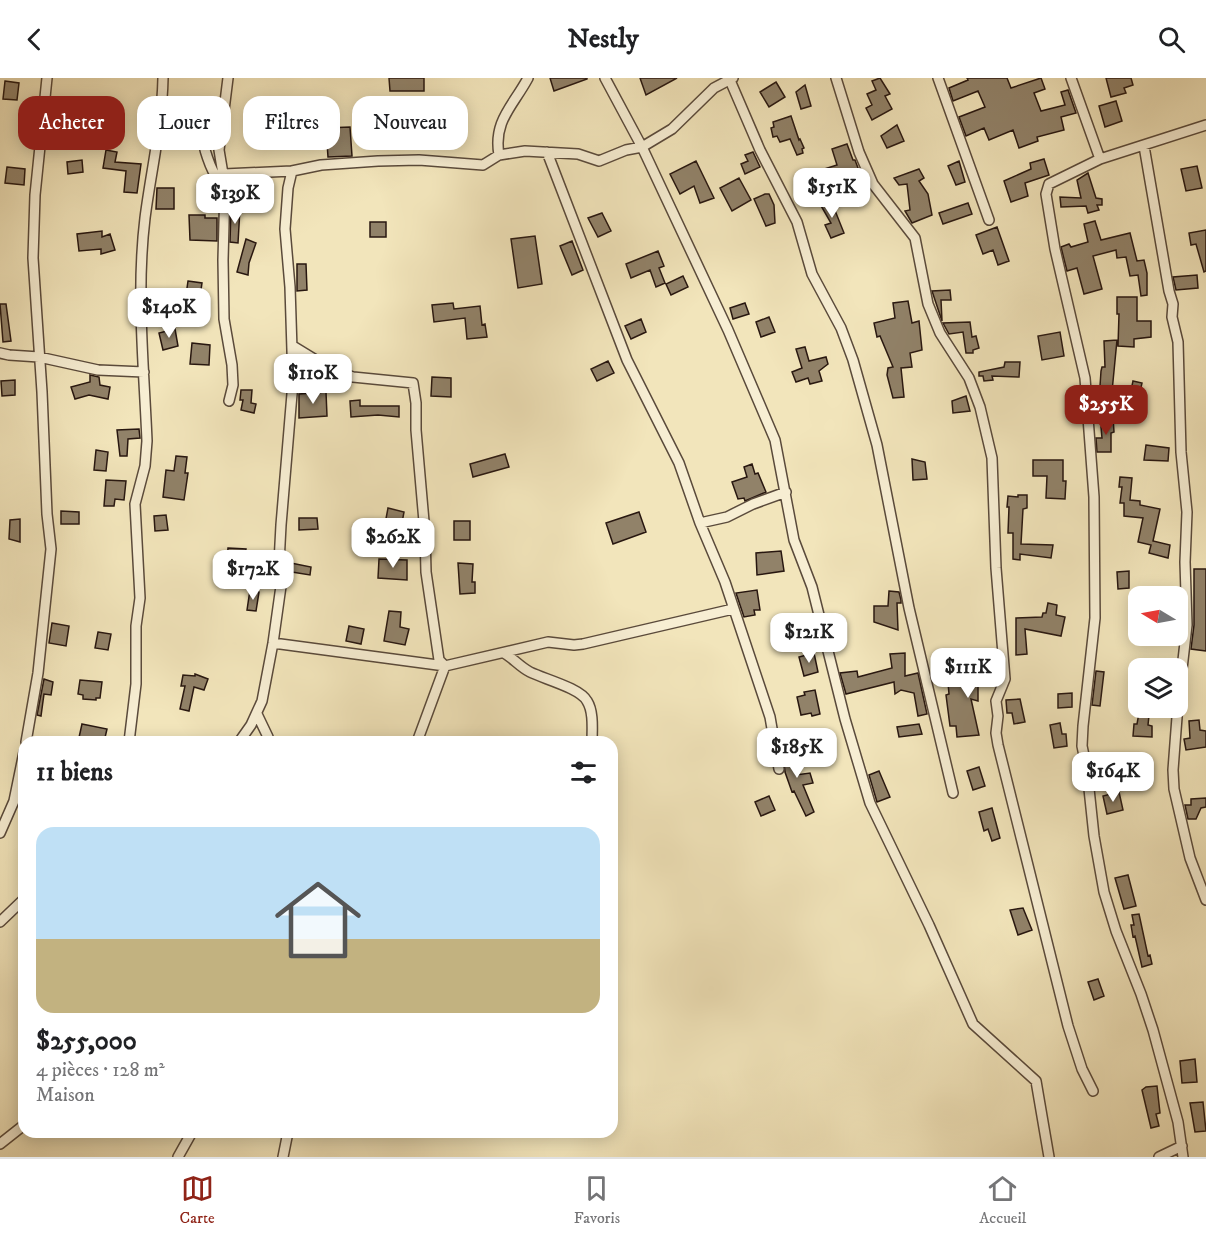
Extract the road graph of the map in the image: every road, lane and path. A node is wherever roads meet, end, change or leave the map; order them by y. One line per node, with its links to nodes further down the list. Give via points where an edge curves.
1 (47, 78): 22 (street, via 33,232)
2 (163, 78): 23 (street, via 141,276)
3 (228, 78): 18 (street, via 219,136)
4 (528, 78): 15 (street, via 500,126 496,140)
5 (605, 78): 12 (street)
6 (730, 78): 12 (street, via 672,129); 40 (street, via 760,150 797,222 812,274 853,360 877,445 909,608)
7 (836, 78): 45 (street, via 873,184 915,238 928,304 940,333 969,378 982,417 992,458 1005,679 996,701 996,733 1068,1026)
8 (938, 78): 19 (street)
9 (1071, 78): 16 (street)
10 (1206, 124): 11 (street)
11 (1144, 146): 16 (street); 42 (street, via 1178,342 1187,512 1187,626 1174,789 1190,858)
12 (642, 147): 14 (street, via 599,161 578,154); 25 (street, via 771,428)
13 (206, 150): 18 (street, via 211,171 218,180)
14 (547, 152): 15 (street); 26 (street, via 627,360 679,463)
15 (499, 155): 17 (street, via 483,165 378,161)
16 (1100, 159): 50 (street, via 1049,184 1046,194 1054,249 1084,378 1094,497 1095,618 1082,746 1104,892 1153,1030)
17 (292, 171): 18 (street); 20 (street, via 285,229)
18 (224, 174): 24 (street, via 224,319 232,365)
19 (989, 220)
20 (292, 346): 28 (street, via 291,407 280,525 281,586); 30 (street, via 329,369 353,377 413,384 426,572 439,660)
21 (0, 353): 22 (street)
22 (39, 357): 23 (street, via 88,369); 32 (street, via 51,549)
23 (144, 372): 33 (street, via 147,441 135,504 140,606 135,626 136,684)
24 (229, 401)
25 (786, 492): 26 (street, via 727,517); 53 (street, via 794,540 812,587 870,803 973,1024 1036,1081)
26 (700, 523): 27 (street)
27 (733, 609): 29 (street, via 583,644 548,642); 38 (street, via 770,717)
28 (273, 644): 30 (street); 31 (street)
29 (504, 653): 30 (street); 37 (street, via 527,671 586,699)
30 (445, 666): 36 (street)
31 (257, 714): 34 (street); 35 (street)
32 (27, 736)
33 (130, 736)
34 (243, 736)
35 (267, 736)
36 (419, 736)
37 (592, 736)
38 (779, 769)
39 (18, 781): 41 (street)
40 (953, 793)
41 (0, 833)
42 (1206, 900)
43 (18, 904): 44 (street)
44 (0, 922)
45 (1093, 1091)
46 (18, 1130): 49 (street)
47 (189, 1138): 51 (street)
48 (287, 1138): 52 (street)
49 (0, 1144)
50 (1182, 1146): 54 (street); 55 (street)
51 (178, 1157)
52 (283, 1157)
53 (1049, 1157)
54 (1159, 1157)
55 (1183, 1157)

